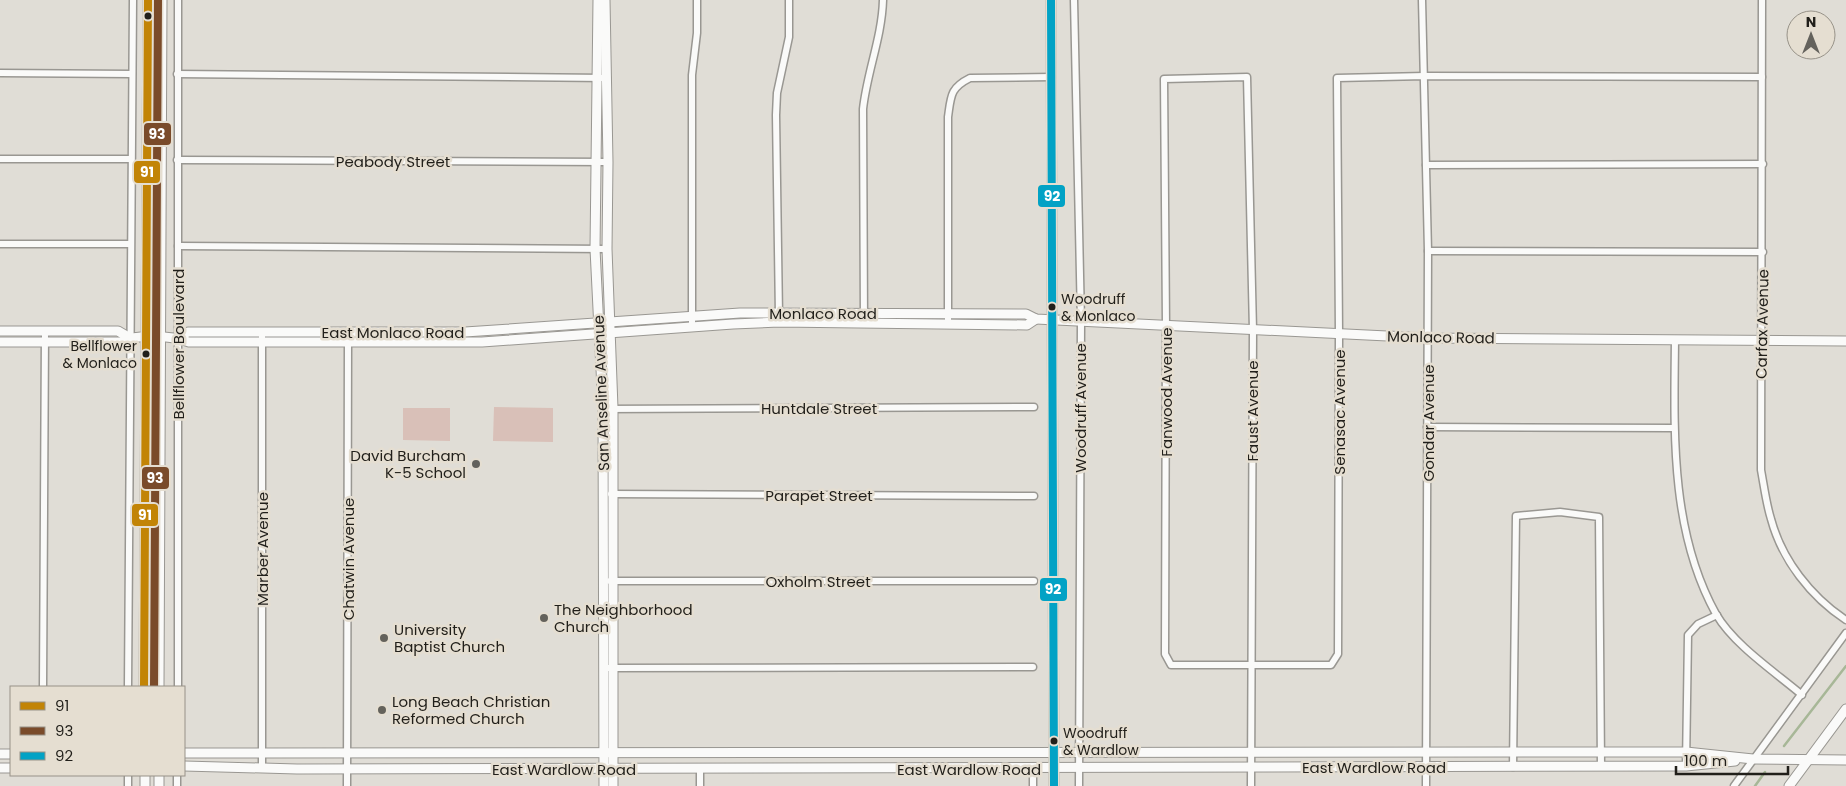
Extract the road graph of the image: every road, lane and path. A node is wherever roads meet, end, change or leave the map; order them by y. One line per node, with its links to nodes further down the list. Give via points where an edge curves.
1 (132, 0): 15 (street)
2 (148, 0): 59 (main road)
3 (162, 0): 60 (main road, Bellflower Boulevard)
4 (178, 0): 16 (street, Bellflower Boulevard)
5 (598, 0): 20 (main road, San Anseline Avenue)
6 (605, 0): 21 (main road, San Anseline Avenue)
7 (697, 0): 40 (street, via 692,75)
8 (789, 0): 37 (street, via 789,37 777,93 776,115)
9 (883, 0): 38 (street, via 880,35 866,84 863,109)
10 (1051, 0): 18 (main road, Woodruff Avenue)
11 (1074, 0): 43 (street, Woodruff Avenue)
12 (1422, 0): 17 (street, Gondar Avenue)
13 (1762, 0): 19 (street, Carfax Avenue)
14 (0, 73): 15 (street)
15 (132, 74): 24 (street)
16 (178, 74): 20 (street); 25 (street, Bellflower Boulevard)
17 (1425, 76): 19 (street); 29 (street, Gondar Avenue); 57 (street, Senasac Avenue, via 1336,78)
18 (1052, 77): 39 (street, via 970,78 960,83 952,93 948,117); 42 (main road, Woodruff Avenue)
19 (1762, 77): 28 (street, Carfax Avenue)
20 (596, 78): 21 (street); 26 (main road, San Anseline Avenue)
21 (607, 78): 27 (main road, San Anseline Avenue)
22 (1207, 78): 48 (street, Fanwood Avenue, via 1164,79); 50 (street, Faust Avenue, via 1247,77)
23 (0, 159): 24 (street)
24 (131, 159): 31 (street)
25 (177, 160): 26 (street, Peabody Street); 32 (street, Bellflower Boulevard)
26 (595, 162): 27 (street, Peabody Street); 33 (main road, San Anseline Avenue)
27 (608, 162): 34 (main road, San Anseline Avenue)
28 (1763, 164): 29 (street); 36 (street, Carfax Avenue)
29 (1426, 165): 35 (street, Gondar Avenue)
30 (0, 244): 31 (street)
31 (130, 244): 58 (street)
32 (178, 246): 33 (street); 61 (street, Bellflower Boulevard)
33 (595, 249): 34 (street); 44 (main road, San Anseline Avenue)
34 (607, 250): 44 (main road, San Anseline Avenue)
35 (1428, 252): 36 (street); 62 (street, Gondar Avenue)
36 (1763, 252): 64 (street, Carfax Avenue)
37 (778, 312): 38 (main road, Monlaco Road); 40 (main road, Monlaco Road); 45 (street)
38 (864, 313): 39 (main road, Monlaco Road); 46 (street)
39 (948, 314): 41 (main road, Monlaco Road, via 1026,314); 47 (street)
40 (692, 316): 44 (main road, Monlaco Road); 49 (street)
41 (1036, 319): 42 (main road, Monlaco Road); 47 (main road, Monlaco Road, via 1027,325)
42 (1053, 319): 43 (main road, Monlaco Road); 102 (main road, Woodruff Avenue)
43 (1081, 321): 48 (main road, Monlaco Road); 103 (street, Woodruff Avenue)
44 (604, 322): 54 (main road, East Monlaco Road, via 466,332); 55 (main road, San Anseline Avenue); 56 (main road, San Anseline Avenue)
45 (779, 322): 46 (main road, Monlaco Road); 49 (main road, Monlaco Road)
46 (864, 323): 47 (main road, Monlaco Road)
47 (948, 324)
48 (1166, 325): 50 (main road, Monlaco Road); 84 (street, Fanwood Avenue, via 1165,654 1171,664)
49 (692, 326): 55 (main road, Monlaco Road)
50 (1252, 330): 57 (main road, Monlaco Road); 84 (street, Faust Avenue)
51 (0, 331): 52 (main road)
52 (45, 331): 58 (main road, via 118,331); 67 (street)
53 (262, 332): 54 (main road, East Monlaco Road); 61 (main road, East Monlaco Road, via 188,332); 69 (street, Marber Avenue)
54 (348, 332): 68 (street, Chatwin Avenue)
55 (610, 332): 56 (main road, East Monlaco Road); 71 (main road, San Anseline Avenue)
56 (600, 333): 68 (main road, East Monlaco Road, via 482,342); 72 (main road, San Anseline Avenue)
57 (1339, 334): 62 (main road, Monlaco Road); 84 (street, Senasac Avenue, via 1338,654 1331,665)
58 (130, 338): 59 (main road, East Monlaco Road); 67 (main road, East Monlaco Road, via 120,342); 89 (street)
59 (145, 338): 60 (main road, East Monlaco Road); 90 (main road)
60 (160, 338): 61 (main road, East Monlaco Road); 91 (main road, Bellflower Boulevard)
61 (178, 338): 69 (main road, East Monlaco Road, via 188,342); 92 (street, Bellflower Boulevard)
62 (1428, 338): 63 (main road, Monlaco Road); 73 (street, Gondar Avenue)
63 (1675, 340): 64 (main road, Monlaco Road); 74 (street)
64 (1762, 340): 65 (main road, Monlaco Road); 82 (street, Carfax Avenue, via 1761,470 1771,520 1805,585)
65 (1846, 341)
66 (0, 342): 67 (main road, East Monlaco Road)
67 (45, 342): 88 (street)
68 (348, 342): 69 (main road, East Monlaco Road); 107 (street, Chatwin Avenue)
69 (262, 343): 106 (street, Marber Avenue)
70 (1034, 407): 71 (street, Huntdale Street)
71 (613, 408): 72 (street, Huntdale Street); 76 (main road, San Anseline Avenue)
72 (603, 409): 75 (main road, San Anseline Avenue)
73 (1428, 427): 74 (street); 104 (street, Gondar Avenue)
74 (1673, 428): 81 (street, via 1690,553)
75 (604, 494): 76 (street, Parapet Street); 78 (main road, San Anseline Avenue)
76 (614, 494): 77 (street, Parapet Street); 79 (main road, San Anseline Avenue)
77 (1034, 496)
78 (603, 581): 79 (street, Oxholm Street); 86 (main road, San Anseline Avenue)
79 (614, 581): 80 (street, Oxholm Street); 87 (main road, San Anseline Avenue)
80 (1034, 581)
81 (1717, 615): 93 (street, via 1735,638); 97 (street, via 1698,624 1688,634)
82 (1846, 620)
83 (1846, 633): 93 (street)
84 (1252, 666): 95 (street, Faust Avenue)
85 (1033, 667): 87 (street)
86 (604, 668): 87 (street); 100 (main road, San Anseline Avenue)
87 (613, 668): 101 (main road, San Anseline Avenue)
88 (43, 686)
89 (128, 686)
90 (144, 686)
91 (159, 686)
92 (178, 686)
93 (1802, 695): 109 (street)
94 (1846, 709): 110 (main road)
95 (1250, 752): 103 (main road, East Wardlow Road); 104 (main road, East Wardlow Road); 121 (street, Faust Avenue)
96 (1600, 752): 97 (main road, East Wardlow Road); 105 (main road, East Wardlow Road); 105 (street, via 1598,516 1560,512 1516,516); 114 (street)
97 (1686, 752): 109 (main road, East Wardlow Road); 115 (street)
98 (185, 753): 106 (main road, East Wardlow Road)
99 (517, 753): 100 (main road, East Wardlow Road); 108 (main road, East Wardlow Road); 118 (main road)
100 (604, 753): 101 (main road, East Wardlow Road); 119 (main road, San Anseline Avenue)
101 (613, 753): 102 (main road, East Wardlow Road); 124 (main road, San Anseline Avenue)
102 (1054, 753): 103 (main road, East Wardlow Road); 126 (main road, Woodruff Avenue)
103 (1078, 753): 120 (street, Woodruff Avenue)
104 (1426, 753): 105 (main road, East Wardlow Road); 113 (street, Gondar Avenue)
105 (1514, 753): 117 (street)
106 (262, 754): 107 (main road, East Wardlow Road); 116 (street, Marber Avenue)
107 (347, 754): 108 (main road, East Wardlow Road); 122 (street, Chatwin Avenue)
108 (432, 754): 123 (main road)
109 (1753, 759): 110 (main road, East Wardlow Road); 115 (main road, East Wardlow Road); 137 (street)
110 (1808, 760): 111 (main road, East Wardlow Road); 138 (main road)
111 (1846, 760)
112 (185, 766): 116 (main road, East Wardlow Road)
113 (1426, 766): 117 (main road, East Wardlow Road); 121 (main road, East Wardlow Road); 136 (street, Gondar Avenue)
114 (1601, 766): 115 (main road, East Wardlow Road); 117 (main road, East Wardlow Road)
115 (1686, 766)
116 (262, 767): 122 (main road, East Wardlow Road)
117 (1514, 767)
118 (517, 768): 119 (main road, East Wardlow Road); 123 (main road, East Wardlow Road)
119 (603, 768): 124 (main road, East Wardlow Road); 129 (main road, San Anseline Avenue)
120 (1079, 768): 121 (main road, East Wardlow Road); 126 (main road, East Wardlow Road); 134 (street, Woodruff Avenue)
121 (1251, 768): 135 (street, Faust Avenue)
122 (347, 769): 123 (main road, East Wardlow Road); 128 (street, Chatwin Avenue)
123 (432, 769)
124 (613, 769): 127 (main road, East Wardlow Road); 130 (main road, San Anseline Avenue)
125 (1033, 769): 126 (main road, East Wardlow Road); 127 (main road, East Wardlow Road); 132 (street)
126 (1054, 769): 133 (main road, Woodruff Avenue)
127 (700, 770): 131 (street)
128 (347, 786)
129 (604, 786)
130 (613, 786)
131 (700, 786)
132 (1033, 786)
133 (1054, 786)
134 (1079, 786)
135 (1251, 786)
136 (1426, 786)
137 (1734, 786)
138 (1789, 786)

